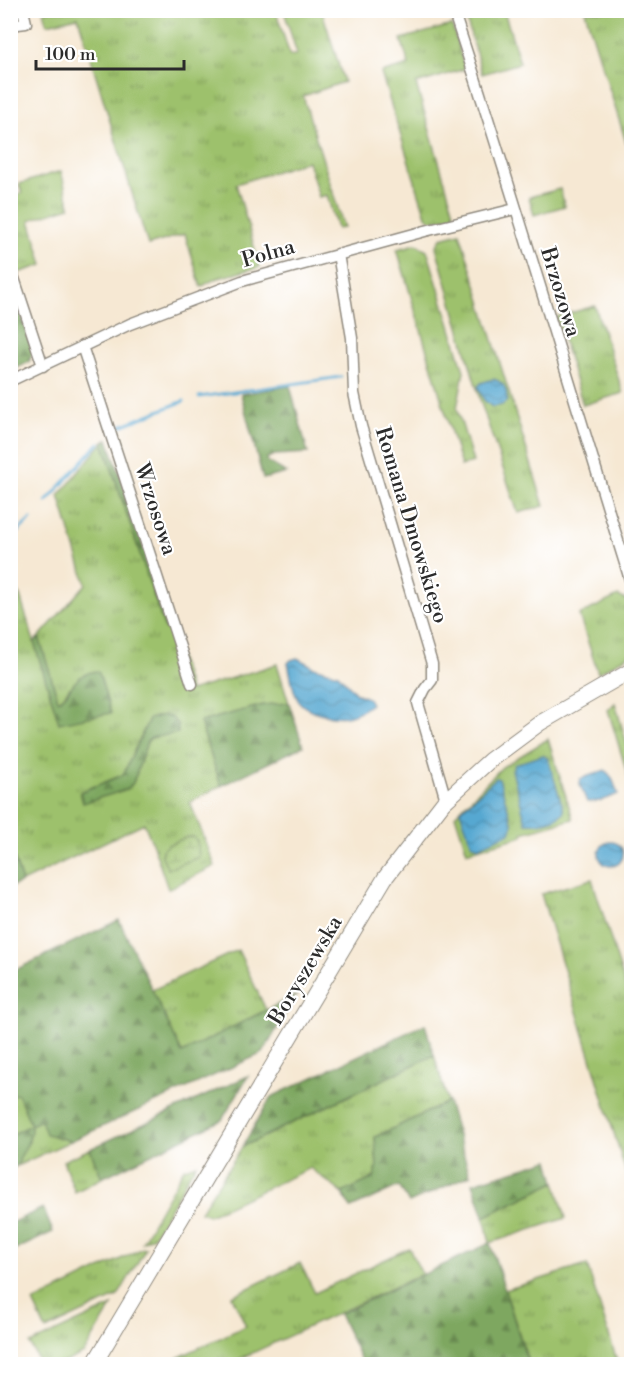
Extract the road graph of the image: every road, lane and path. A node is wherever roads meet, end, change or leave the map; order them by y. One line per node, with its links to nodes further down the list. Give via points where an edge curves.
1 (23, 10): 3 (street, via 26,23)
2 (453, 10): 4 (street, Brzozowa)
3 (10, 26)
4 (516, 210): 5 (street, Polna); 10 (street, Brzozowa)
5 (338, 254): 7 (street, Polna, via 242,281); 13 (street, Romana Dmowskiego, via 351,324 354,393 361,426 432,664 432,680 418,703)
6 (10, 266): 8 (street)
7 (82, 346): 8 (street, Polna); 12 (street, Wrzosowa)
8 (43, 366): 9 (street, Polna)
9 (10, 381)
10 (632, 586)
11 (632, 670): 13 (main road, Boryszewska, via 509,744)
12 (192, 684)
13 (446, 800): 14 (main road, Boryszewska, via 379,887)
14 (94, 1365)

